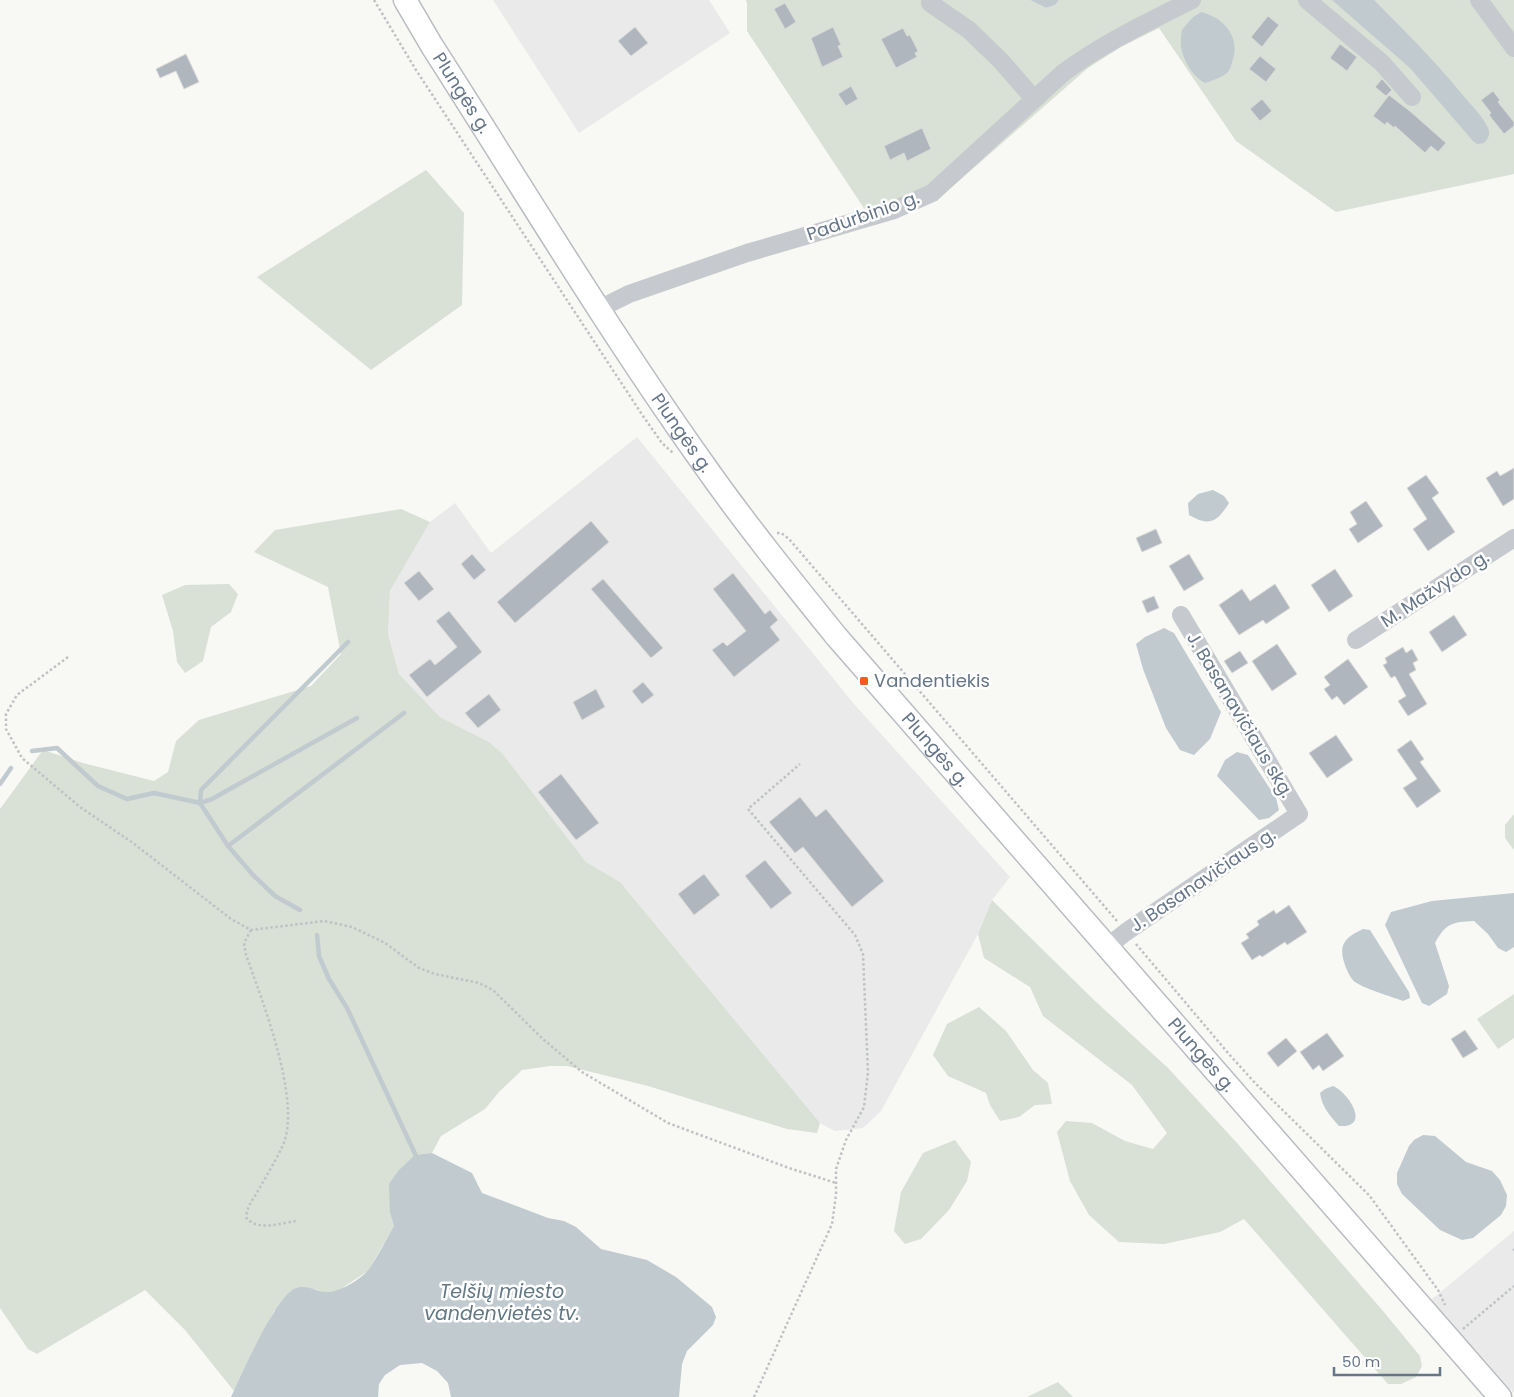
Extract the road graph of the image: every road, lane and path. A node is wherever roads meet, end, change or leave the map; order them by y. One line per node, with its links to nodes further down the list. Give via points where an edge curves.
1 (374, 0): 11 (path, via 416,70 643,416 662,443)
2 (405, 0): 10 (main road, Plungės g.)
3 (1192, 0): 9 (street, Padurbinio g., via 1086,56)
4 (1307, 0): 8 (street, via 1382,63)
5 (1479, 0): 7 (street)
6 (930, 3): 9 (street, via 970,30)
7 (1514, 48)
8 (1412, 97)
9 (1034, 99): 10 (street, Padurbinio g., via 932,193 894,210 747,253 638,291)
10 (600, 309): 13 (main road, Plungės g., via 702,463)
11 (675, 454)
12 (1514, 538): 15 (street, M. Mažvydo g.)
13 (760, 540): 20 (path, via 772,532 781,533 789,539); 21 (main road, Plungės g., via 836,636)
14 (1181, 615): 18 (street, J. Basanavičiaus skg.)
15 (1356, 640)
16 (68, 657): 19 (path, via 17,695 6,714 6,729 22,758 80,806 231,919)
17 (800, 764): 22 (path, via 748,809 855,935 863,954 868,1073 864,1107 846,1140 836,1169)
18 (1300, 814): 20 (street, J. Basanavičiaus g.)
19 (251, 930): 22 (path, via 324,921 352,927 385,943 419,968 479,983 493,990 582,1072 668,1123); 23 (path, via 244,943 246,956 281,1062 288,1123 283,1144 248,1206 246,1217 258,1226)
20 (1126, 932): 21 (street, J. Basanavičiaus g.); 25 (path, via 1255,1083 1369,1195 1438,1290)
21 (1107, 947): 28 (main road, Plungės g.)
22 (836, 1183): 27 (path, via 832,1224)
23 (296, 1221)
24 (1514, 1286): 26 (path)
25 (1445, 1305)
26 (1462, 1329)
27 (754, 1397)
28 (1500, 1397)

